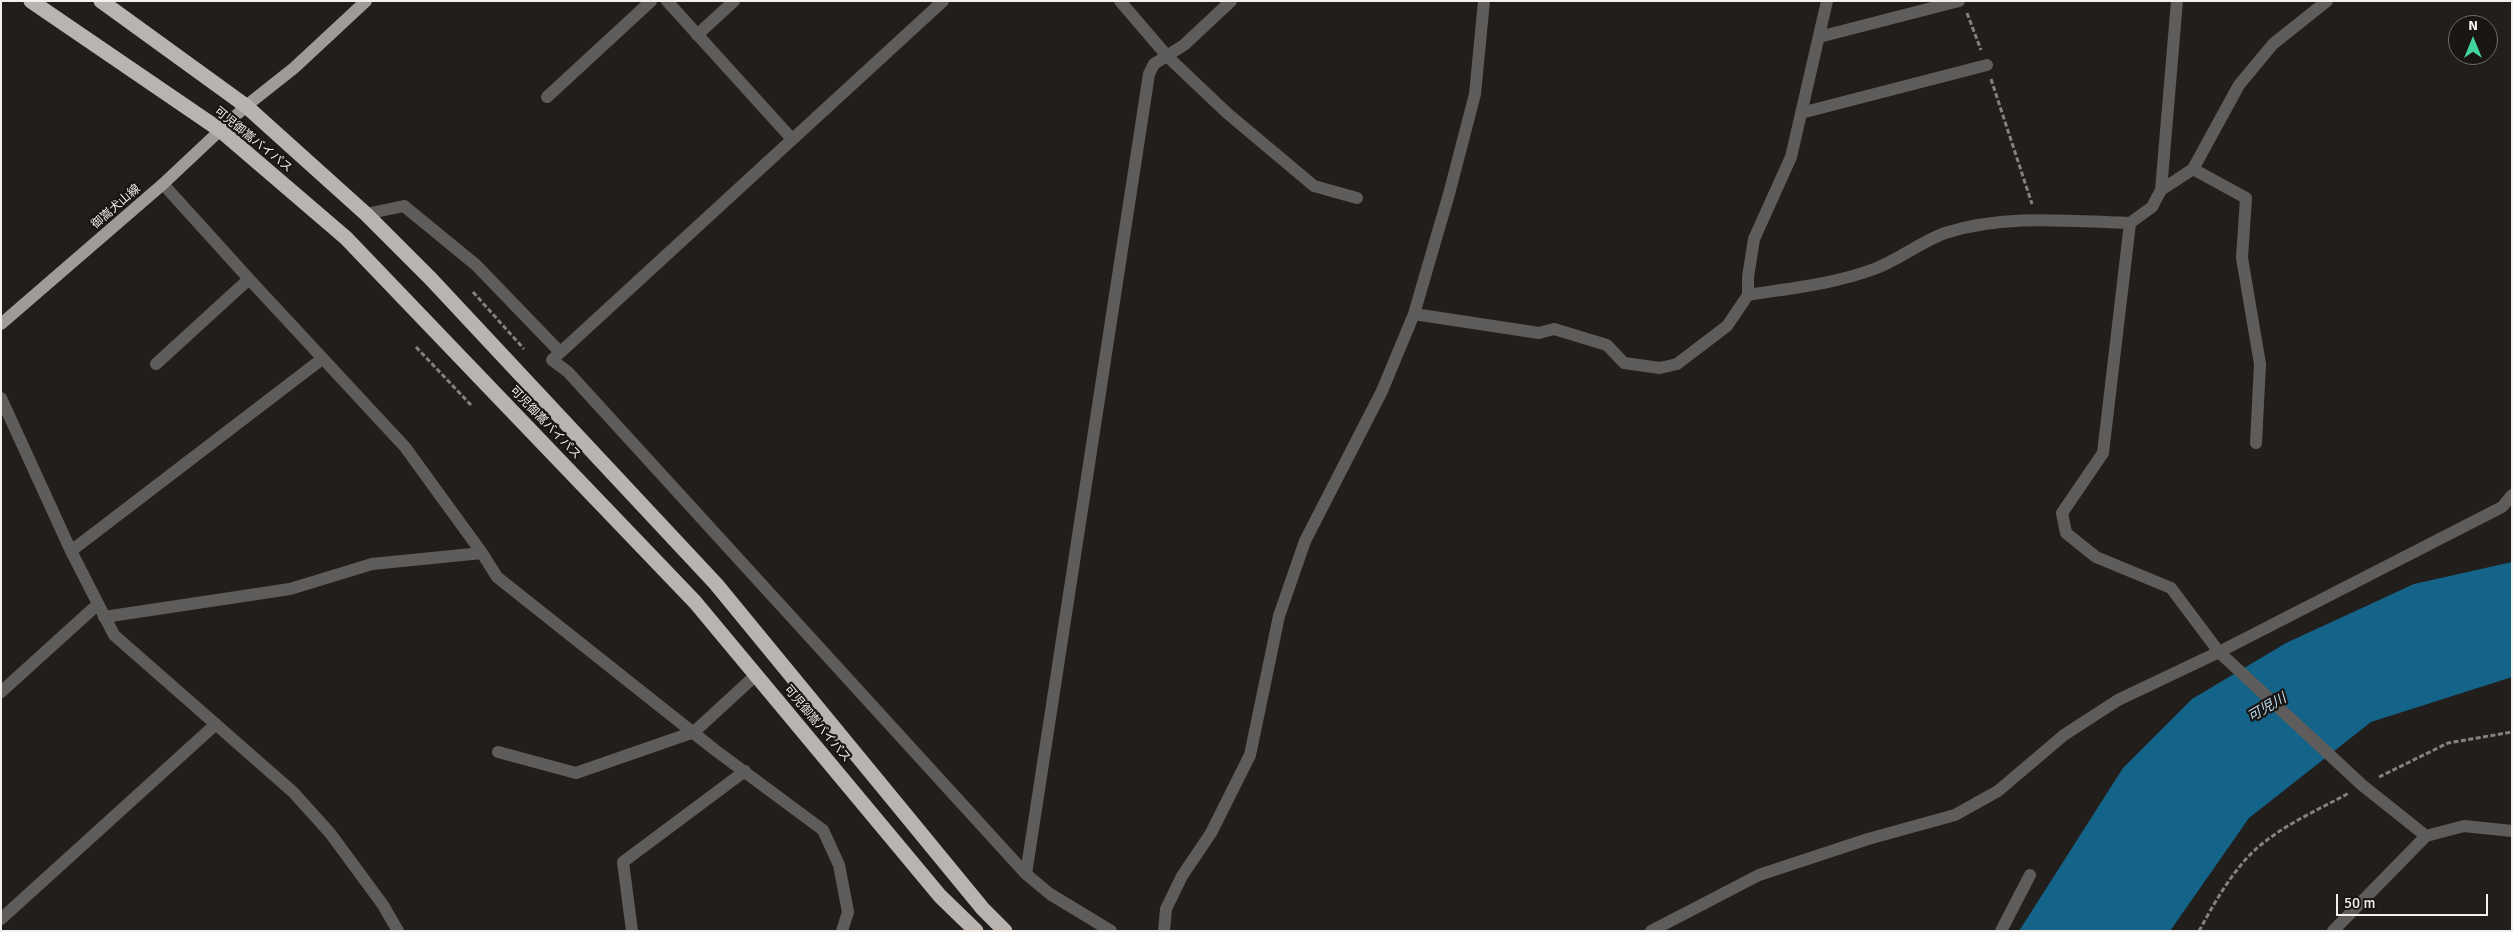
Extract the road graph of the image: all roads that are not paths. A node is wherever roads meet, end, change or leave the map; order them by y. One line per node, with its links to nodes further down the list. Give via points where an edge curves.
1 (31, 1): 22 (highway, 可児御嵩バイパス)
2 (101, 1): 20 (highway, 可児御嵩バイパス)
3 (366, 1): 20 (main road, 御嵩犬山線, via 294,68)
4 (652, 1): 19 (street)
5 (667, 1): 15 (street)
6 (734, 1): 15 (street)
7 (943, 1): 23 (street)
8 (1120, 1): 17 (street)
9 (1231, 1): 17 (street)
10 (1484, 1): 32 (street, via 1475,94 1450,194)
11 (1827, 1): 16 (street)
12 (2177, 1): 26 (street)
13 (2327, 1): 24 (street, via 2273,44 2239,85)
14 (1962, 6): 16 (street)
15 (697, 35): 23 (street)
16 (1819, 37): 21 (street)
17 (1168, 57): 27 (street, via 1227,113 1314,186); 54 (street, via 1154,64 1149,74)
18 (1987, 65): 21 (street)
19 (547, 97)
20 (246, 106): 22 (main road, 御嵩犬山線); 28 (highway, 可児御嵩バイパス)
21 (1801, 113): 31 (street, via 1791,157 1754,239)
22 (220, 130): 25 (main road, 御嵩犬山線); 46 (highway, 可児御嵩バイパス, via 346,238 695,602)
23 (792, 139): 34 (street)
24 (2193, 169): 26 (street); 38 (street, via 2246,198 2242,258 2260,364)
25 (163, 184): 30 (street); 33 (main road, 御嵩犬山線)
26 (2161, 190): 29 (street, via 2152,207)
27 (1356, 198)
28 (366, 214): 34 (street, via 404,206 476,265); 61 (highway, 可児御嵩バイパス, via 431,279 716,584 976,901)
29 (2130, 223): 31 (street, via 2037,220 1984,224 1944,234 1876,269 1843,280); 45 (street, via 2103,452 2062,513 2066,533 2096,557 2171,588)
30 (249, 279): 35 (street); 36 (street)
31 (1748, 295): 32 (street, via 1726,326 1677,364 1660,368 1624,363 1606,345 1554,329 1539,333)
32 (1414, 314): 63 (street, via 1382,391 1305,541 1279,616 1250,755 1211,833 1178,884 1166,909)
33 (1, 324)
34 (559, 351): 54 (street, via 552,360 568,372)
35 (322, 359): 41 (street); 42 (street, via 405,447)
36 (156, 364)
37 (1, 398): 41 (street)
38 (2256, 443)
39 (2512, 495): 40 (street)
40 (2507, 509): 45 (street)
41 (71, 551): 43 (street)
42 (482, 553): 44 (street, via 372,564 290,589); 49 (street, via 497,577)
43 (97, 605): 44 (street); 47 (street)
44 (104, 617): 48 (street, via 114,635)
45 (2219, 652): 53 (street, via 2362,785); 64 (street, via 2118,700 2064,735 1998,791 1955,815 1868,839 1759,875)
46 (756, 675): 49 (street); 60 (highway, 可児御嵩バイパス, via 940,896)
47 (1, 692)
48 (216, 724): 56 (street); 57 (street, via 293,792 330,833)
49 (694, 732): 50 (street, via 576,774); 51 (street)
50 (498, 752)
51 (745, 771): 58 (street, via 623,862); 59 (street, via 823,830 839,865 848,912)
52 (2512, 831): 53 (street, via 2464,826)
53 (2426, 836): 66 (street)
54 (1026, 874): 62 (street, via 1050,894)
55 (2030, 875): 65 (street)
56 (1, 919)
57 (398, 931)
58 (632, 931)
59 (842, 931)
60 (976, 931)
61 (1005, 931)
62 (1111, 931)
63 (1164, 931)
64 (1651, 931)
65 (2001, 931)
66 (2333, 931)

